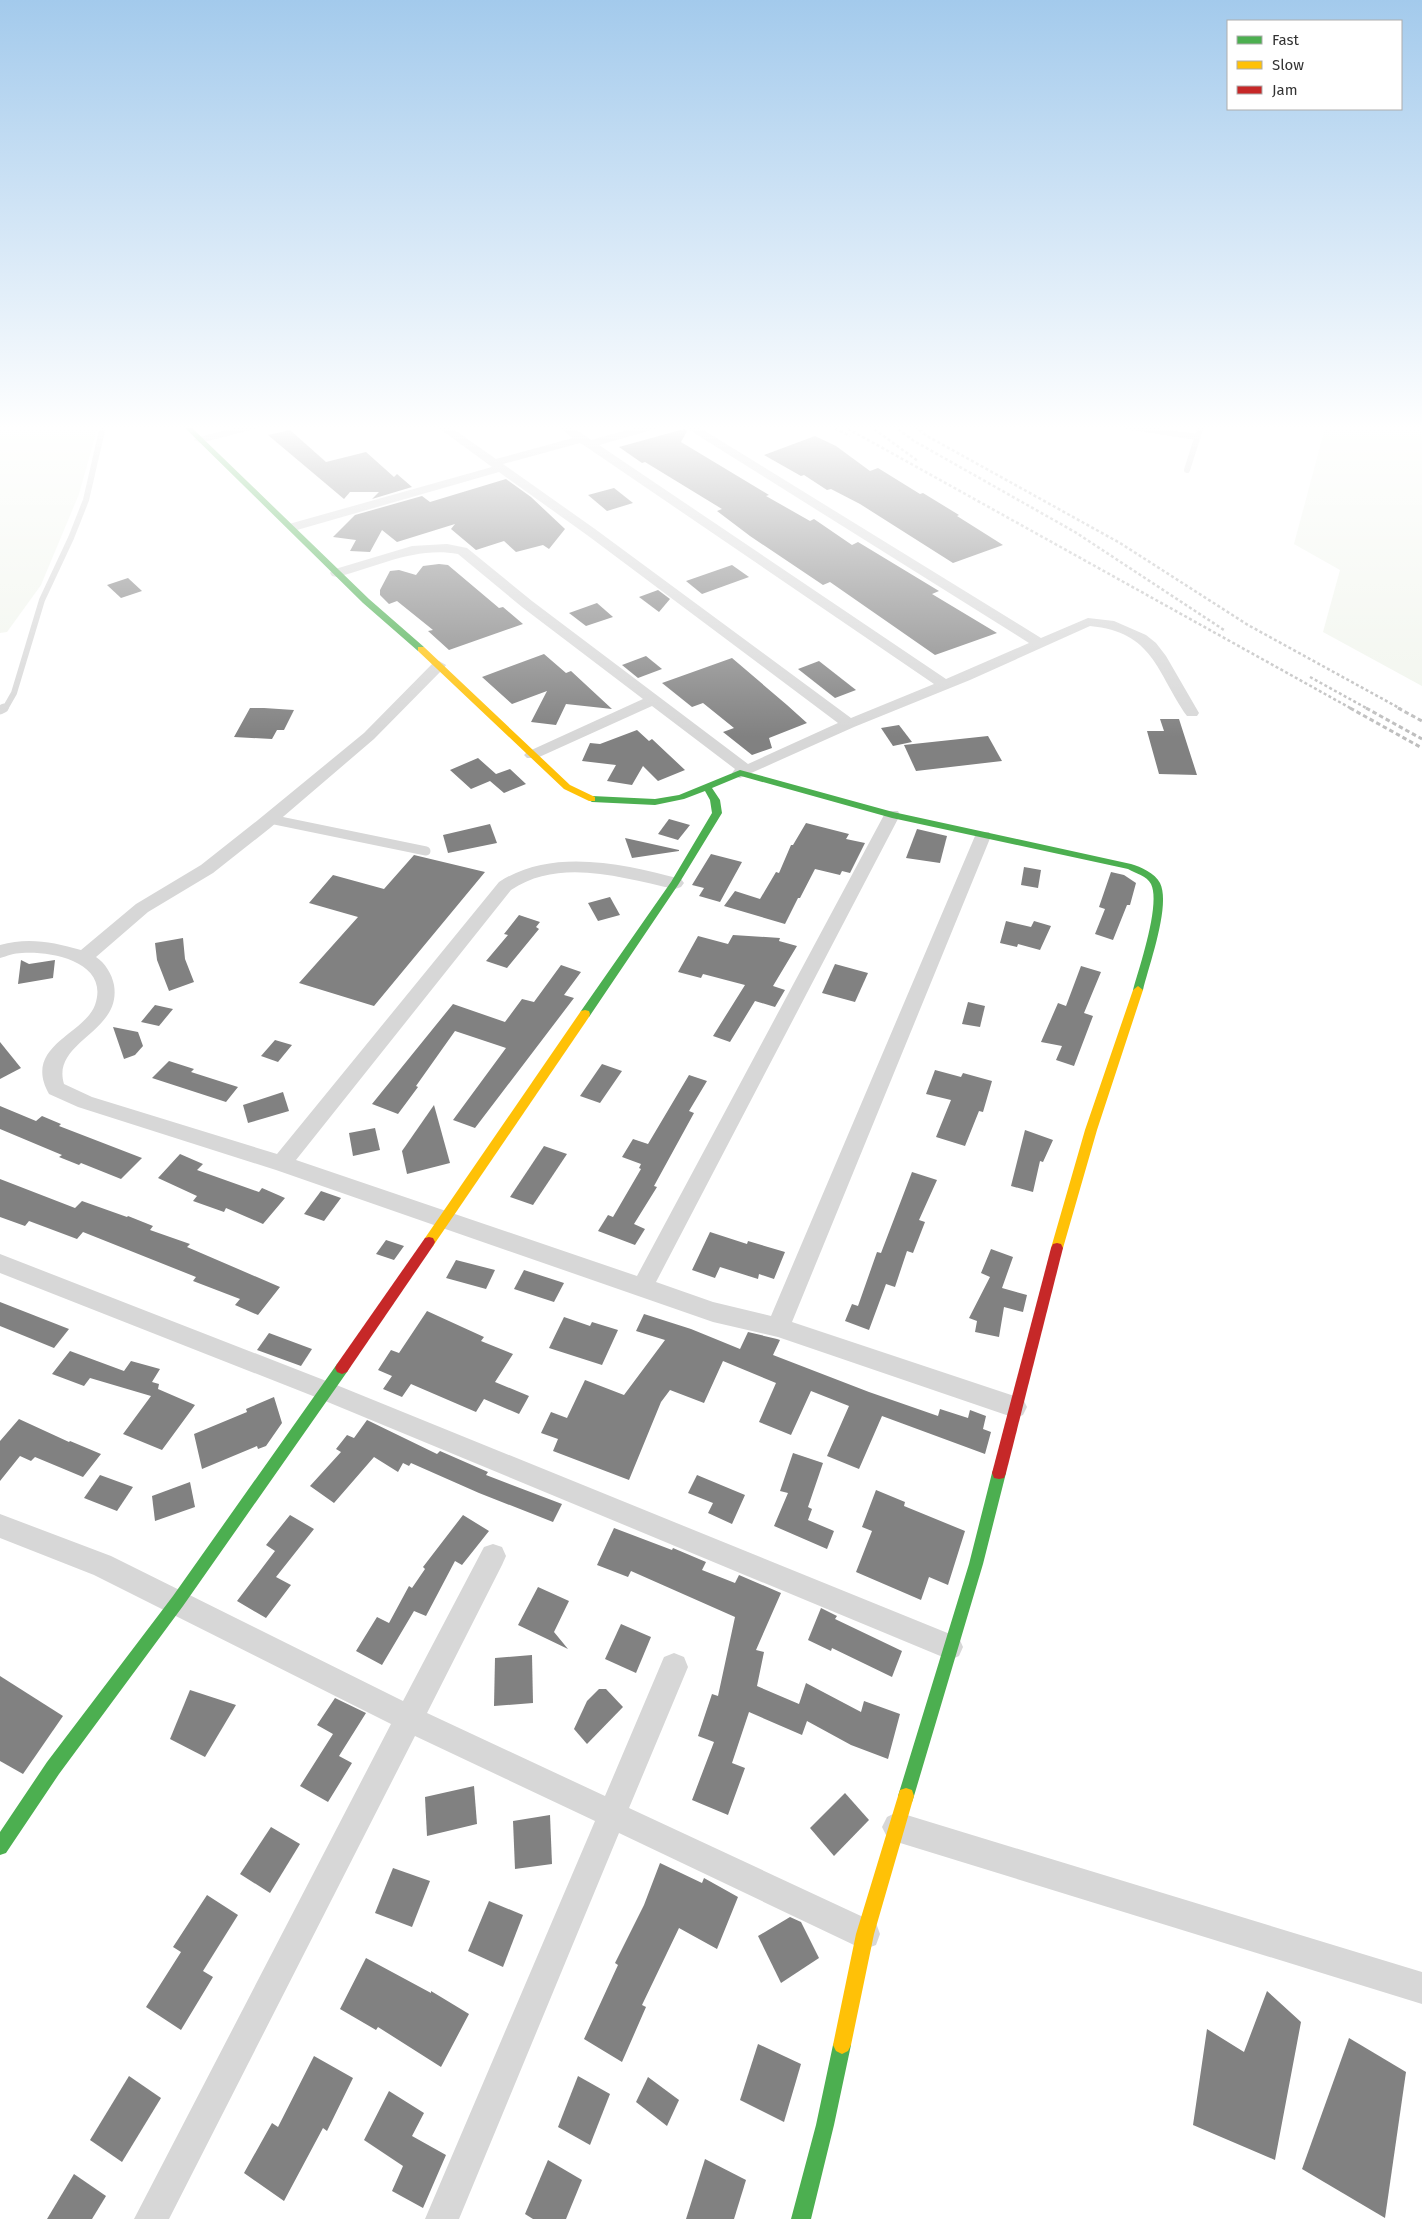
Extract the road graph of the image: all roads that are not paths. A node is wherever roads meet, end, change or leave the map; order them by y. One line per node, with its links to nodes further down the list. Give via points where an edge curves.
1 (74, 530): 11 (lane, via 42,600 14,693 6,707)
2 (295, 530): 6 (street)
3 (587, 530): 13 (street)
4 (714, 530): 9 (street)
5 (856, 530): 7 (street)
6 (337, 573): 8 (street); 10 (street, via 412,550 447,548 462,551)
7 (1038, 643): 9 (street); 12 (street, via 1094,622 1109,624 1141,638 1159,656)
8 (439, 665): 14 (street); 18 (street, via 369,736)
9 (945, 686): 13 (street)
10 (653, 700): 14 (street); 15 (street)
11 (0, 710)
12 (1192, 713)
13 (849, 724): 15 (street)
14 (532, 755): 16 (street, via 566,787 591,799 655,802)
15 (743, 771): 16 (street); 17 (street)
16 (707, 787): 21 (street, via 716,800 716,813)
17 (892, 815): 19 (street); 27 (street)
18 (270, 819): 20 (lane); 23 (street, via 207,869 142,908)
19 (983, 836): 28 (street); 30 (street, via 1131,867 1147,874 1159,892 1159,907 1131,1015 1091,1130)
20 (426, 851)
21 (675, 883): 24 (street, via 566,867 522,875 505,886); 25 (street)
22 (0, 952): 23 (street, via 20,947 41,947)
23 (84, 957): 24 (street, via 96,966 108,993 96,1018 53,1063 52,1077 56,1089 85,1102)
24 (281, 1163): 25 (street)
25 (445, 1218): 27 (street); 29 (street)
26 (0, 1263): 29 (street)
27 (642, 1287): 28 (street, via 713,1312)
28 (778, 1327): 30 (street)
29 (326, 1390): 33 (street); 34 (street)
30 (1015, 1407): 34 (street, via 976,1564)
31 (0, 1526): 33 (street, via 102,1565)
32 (493, 1556): 36 (street)
33 (178, 1601): 36 (street); 39 (street, via 53,1768)
34 (950, 1647): 38 (street)
35 (674, 1667): 37 (street)
36 (410, 1719): 37 (street); 42 (street)
37 (613, 1813): 40 (street); 43 (street)
38 (896, 1827): 40 (street); 41 (street)
39 (0, 1848)
40 (865, 1934): 44 (street, via 825,2125)
41 (1422, 1988)
42 (151, 2219)
43 (442, 2219)
44 (801, 2219)

